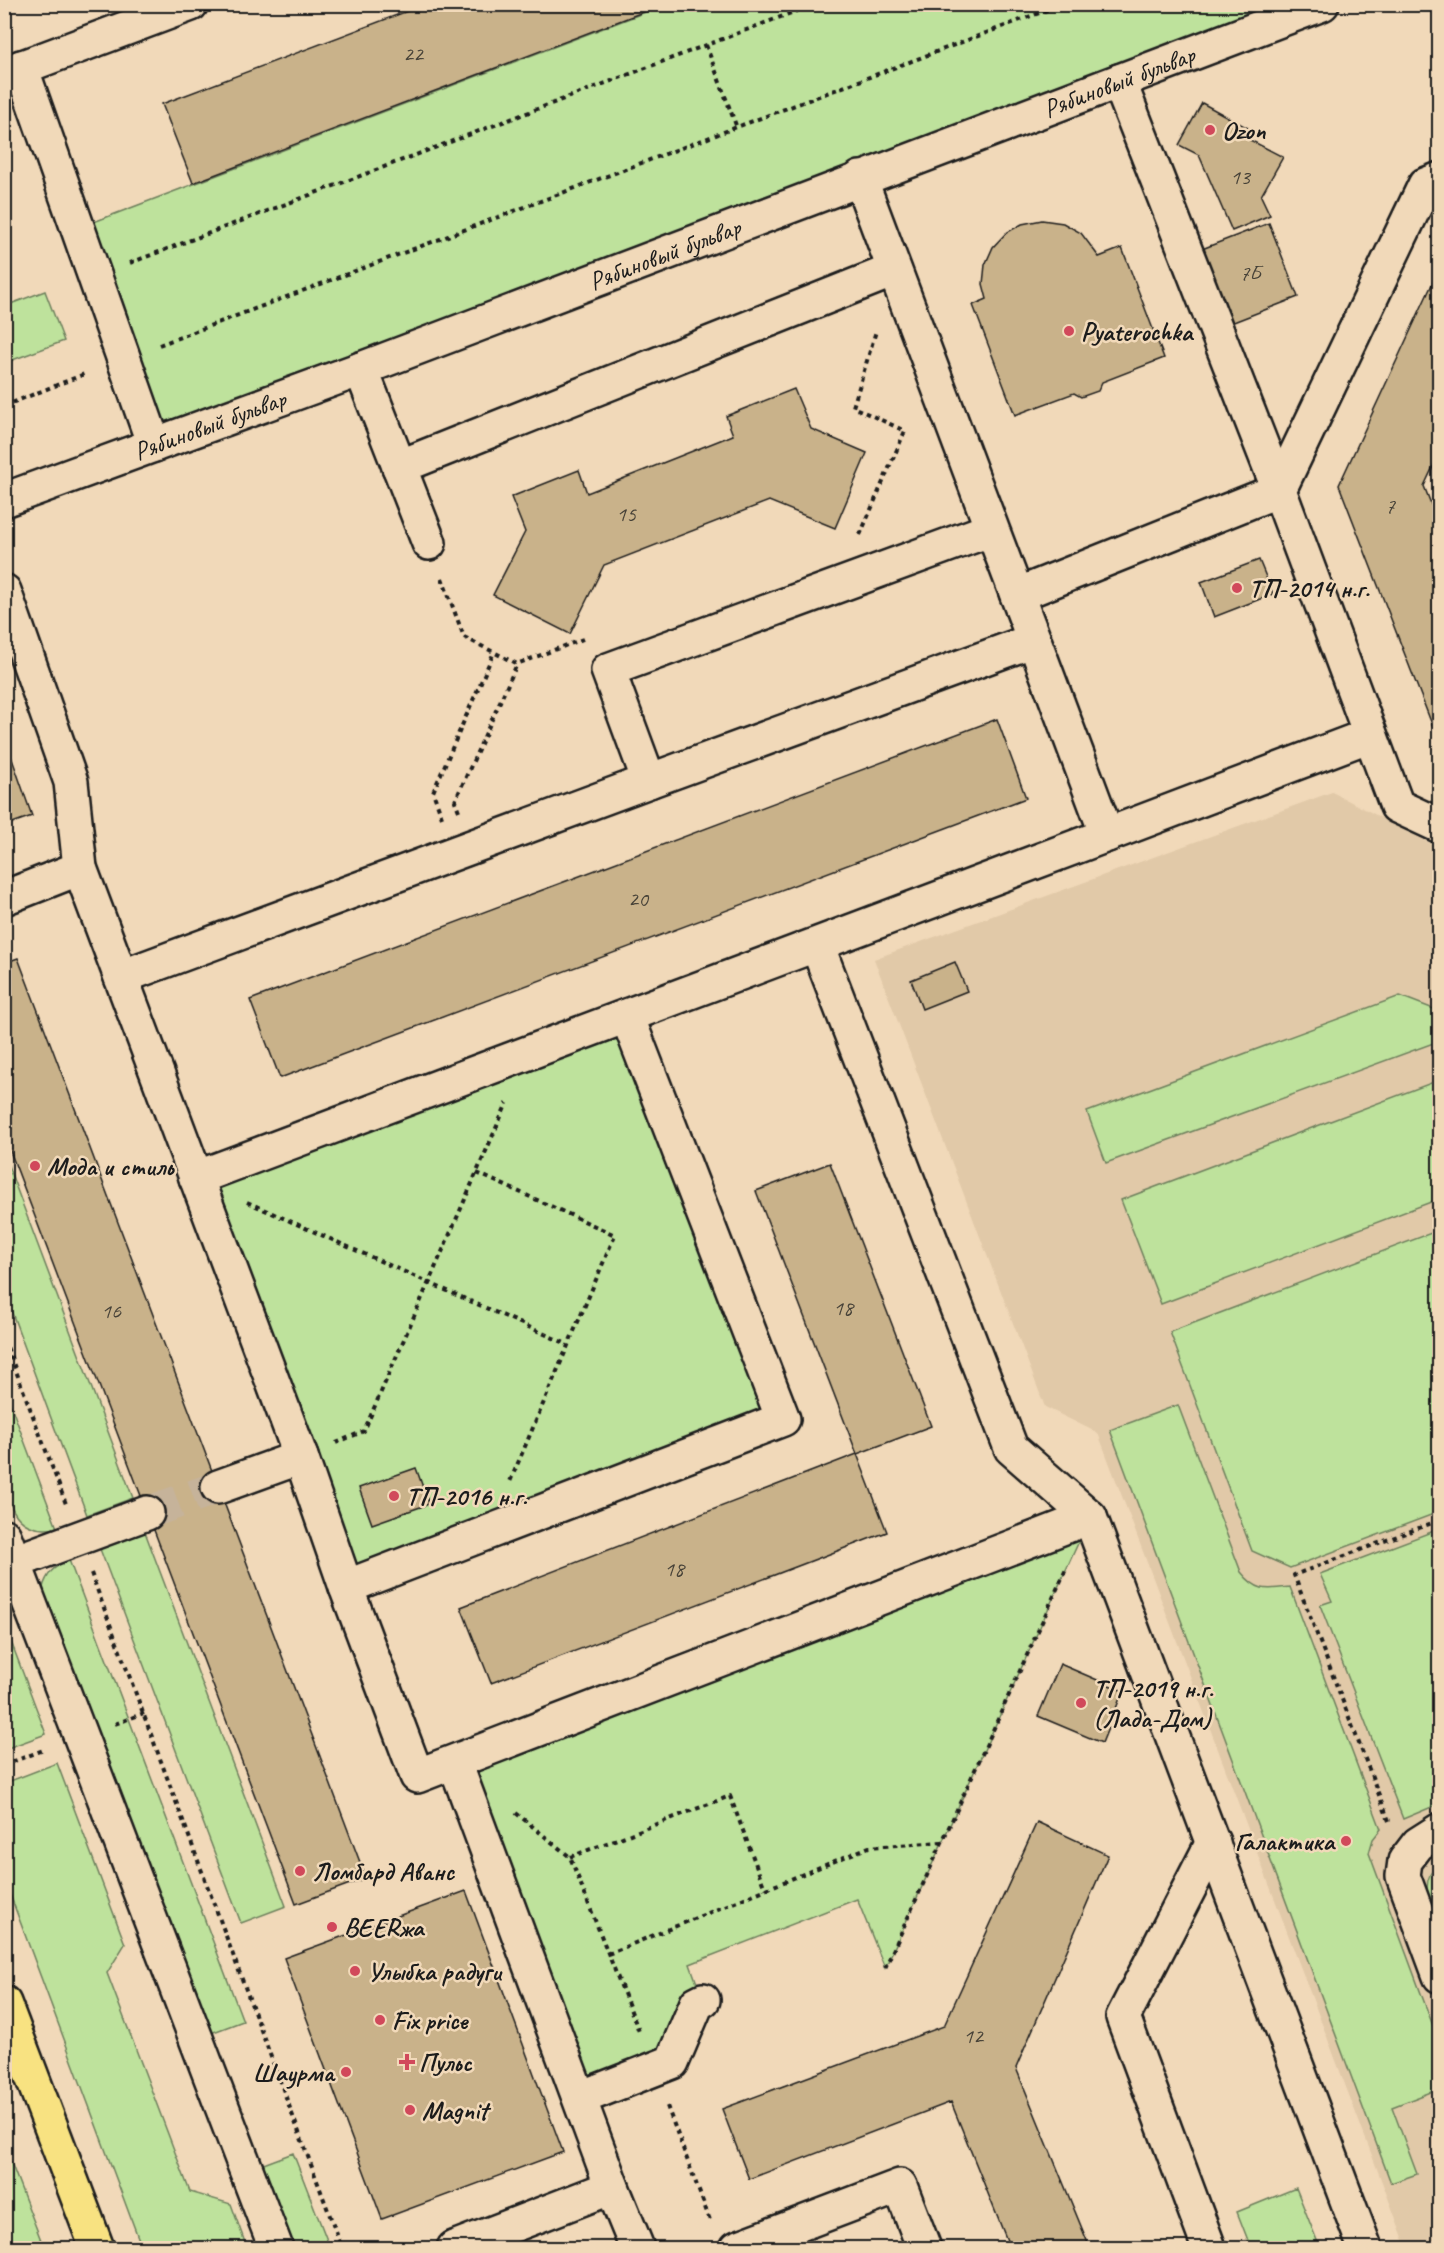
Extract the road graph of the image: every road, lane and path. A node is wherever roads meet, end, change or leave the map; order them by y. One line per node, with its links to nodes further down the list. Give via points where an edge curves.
1 (18, 4): 6 (path)
2 (192, 4): 9 (street)
3 (814, 4): 8 (path)
4 (1063, 4): 11 (path)
5 (1322, 4): 7 (street, Рябиновый бульвар)
6 (4, 10)
7 (1259, 16): 10 (street, Рябиновый бульвар)
8 (706, 45): 11 (path); 15 (path)
9 (13, 70): 15 (street)
10 (1119, 81): 12 (street, Рябиновый бульвар); 22 (street)
11 (737, 128): 17 (path)
12 (860, 178): 14 (street); 18 (street, Рябиновый бульвар)
13 (1440, 179): 22 (street, via 1425,185)
14 (894, 270): 21 (street); 24 (street)
15 (95, 276): 17 (street)
16 (877, 327): 25 (path, via 853,407 905,430 861,535)
17 (124, 358): 19 (path); 20 (street)
18 (361, 369): 20 (street, Рябиновый бульвар); 21 (street)
19 (4, 406)
20 (154, 445): 23 (street, Рябиновый бульвар)
21 (399, 467): 26 (street)
22 (1279, 490): 28 (street); 33 (street)
23 (4, 501)
24 (992, 529): 28 (street); 34 (street, via 608,670)
25 (850, 539)
26 (429, 543): 31 (path, via 464,637)
27 (4, 591): 38 (street, via 71,782)
28 (1017, 595): 30 (street)
29 (591, 636): 32 (path)
30 (1034, 640): 34 (street); 36 (street)
31 (494, 652): 32 (path); 37 (path, via 433,792)
32 (517, 664): 37 (path, via 455,801)
33 (1370, 735): 35 (street, via 1397,806); 36 (street)
34 (649, 781): 37 (street)
35 (1440, 826)
36 (1107, 835): 40 (street)
37 (465, 850): 41 (street)
38 (80, 868): 39 (street); 41 (street)
39 (4, 898)
40 (817, 945): 42 (street); 52 (street, via 1011,1448)
41 (121, 977): 45 (street)
42 (627, 1016): 43 (street); 54 (street, via 783,1419)
43 (529, 1053): 44 (path); 45 (street)
44 (477, 1173): 46 (path); 48 (path, via 615,1235)
45 (196, 1178): 46 (path); 49 (street)
46 (428, 1283): 48 (path); 49 (path, via 364,1431)
47 (4, 1339): 55 (path)
48 (567, 1344): 54 (path)
49 (301, 1456): 50 (street); 57 (street)
50 (218, 1487)
51 (147, 1513): 55 (street)
52 (1090, 1517): 58 (street); 61 (path); 62 (street)
53 (1440, 1520): 64 (path, via 1294,1575)
54 (489, 1533): 57 (street)
55 (79, 1538): 56 (street); 74 (path)
56 (9, 1549): 73 (street)
57 (346, 1587): 58 (street, via 417,1776)
58 (455, 1763): 70 (street)
59 (508, 1807): 63 (path)
60 (1440, 1830): 64 (street, via 1418,1844)
61 (942, 1842): 65 (path, via 869,1847); 66 (path)
62 (1213, 1842): 79 (street, via 1123,2017); 80 (street)
63 (570, 1857): 65 (path, via 730,1796); 65 (path, via 608,1954)
64 (1405, 1861): 67 (street, via 1403,1876)
65 (765, 1889)
66 (885, 1968)
67 (1440, 1976)
68 (703, 2000): 70 (street, via 697,2003 672,2061)
69 (4, 2003): 72 (main road)
70 (580, 2098): 71 (street)
71 (612, 2187): 75 (street); 76 (street)
72 (97, 2248)
73 (276, 2248)
74 (342, 2248)
75 (454, 2248)
76 (637, 2248)
77 (737, 2248): 78 (street, via 900,2186)
78 (924, 2248)
79 (1209, 2248)
80 (1365, 2248)

